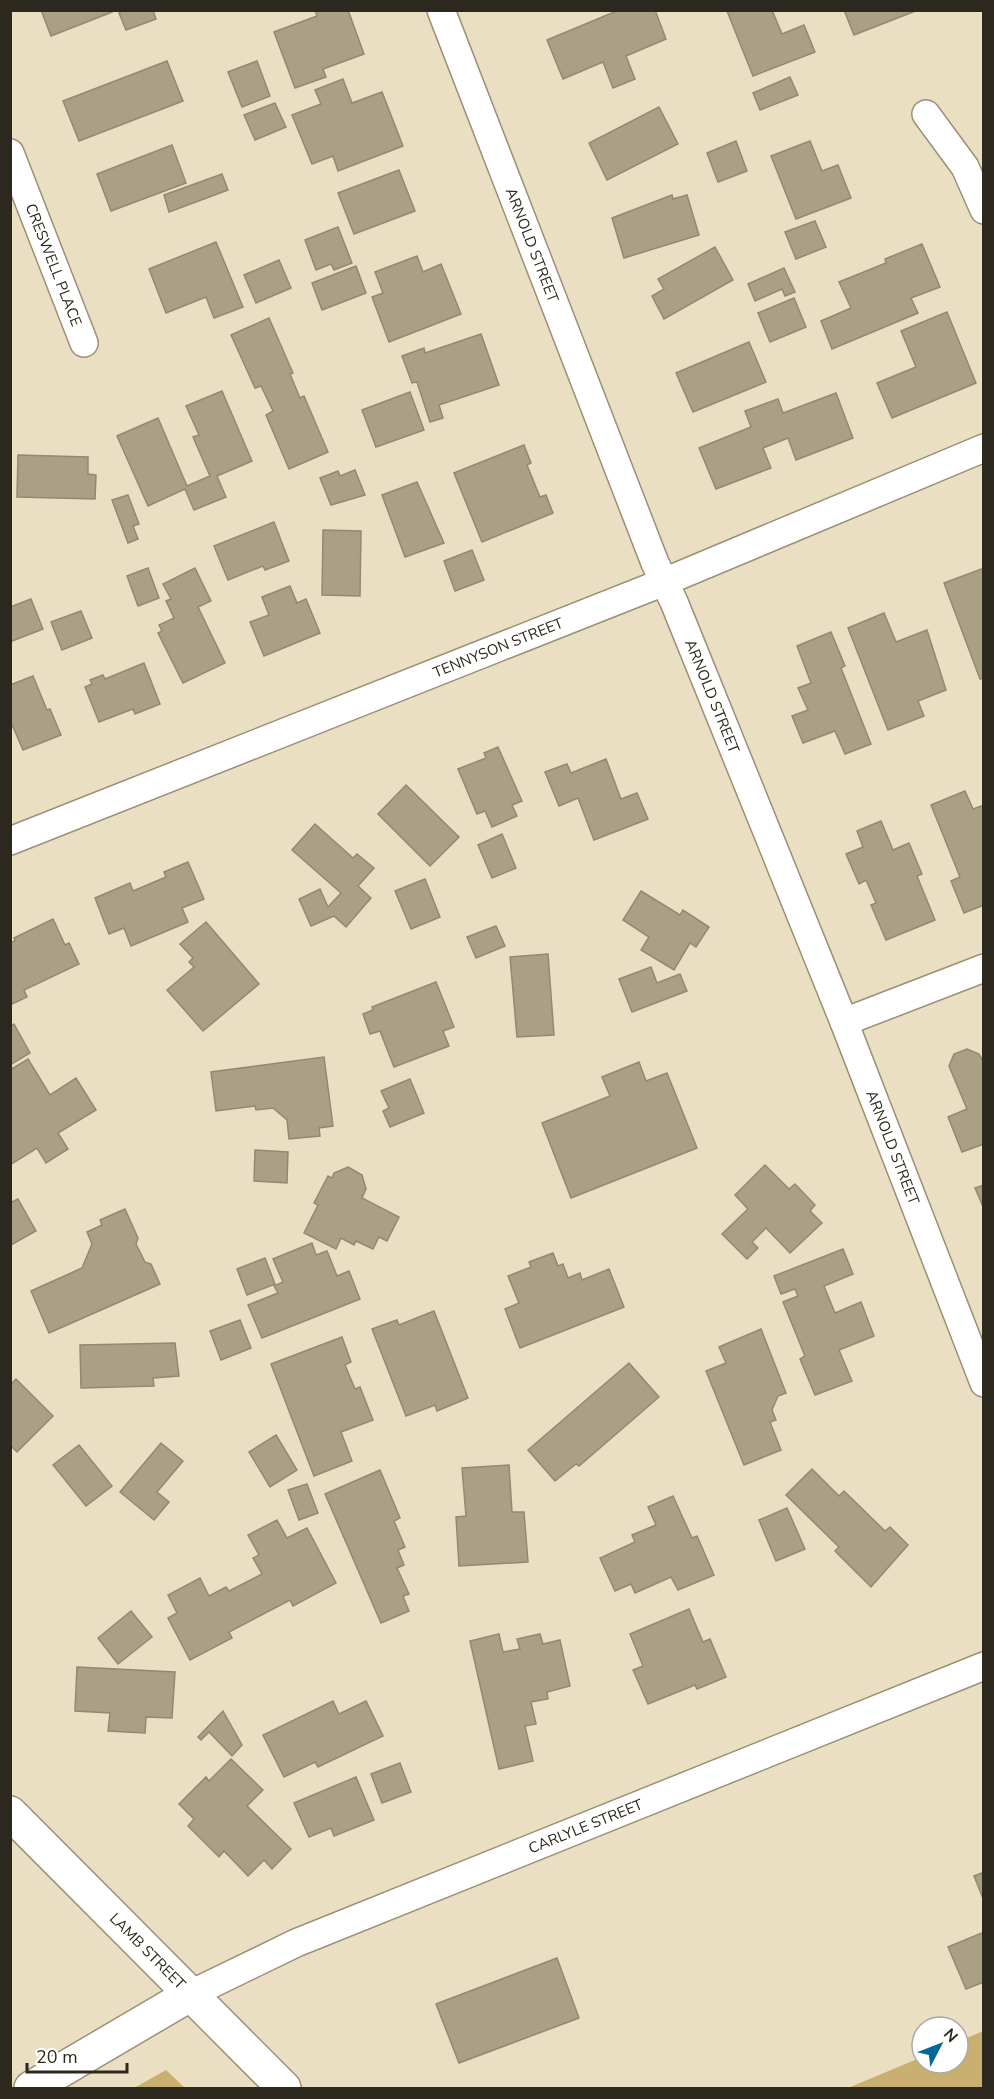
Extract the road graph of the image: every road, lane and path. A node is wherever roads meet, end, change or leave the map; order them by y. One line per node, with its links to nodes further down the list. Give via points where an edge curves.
1 (441, 10): 7 (street, ARNOLD STREET)
2 (926, 114): 4 (street, via 965,167)
3 (10, 153): 5 (street, CRESWELL PLACE)
4 (984, 210)
5 (84, 343)
6 (984, 448): 7 (street, TENNYSON STREET)
7 (664, 582): 8 (street, TENNYSON STREET); 10 (street, ARNOLD STREET)
8 (10, 840)
9 (984, 968): 10 (street)
10 (844, 1022): 11 (street, ARNOLD STREET)
11 (984, 1383)
12 (984, 1666): 14 (street, CARLYLE STREET, via 339,1926)
13 (10, 1813): 14 (street, LAMB STREET)
14 (191, 1994): 15 (street); 16 (street, LAMB STREET)
15 (31, 2088)
16 (285, 2088)

